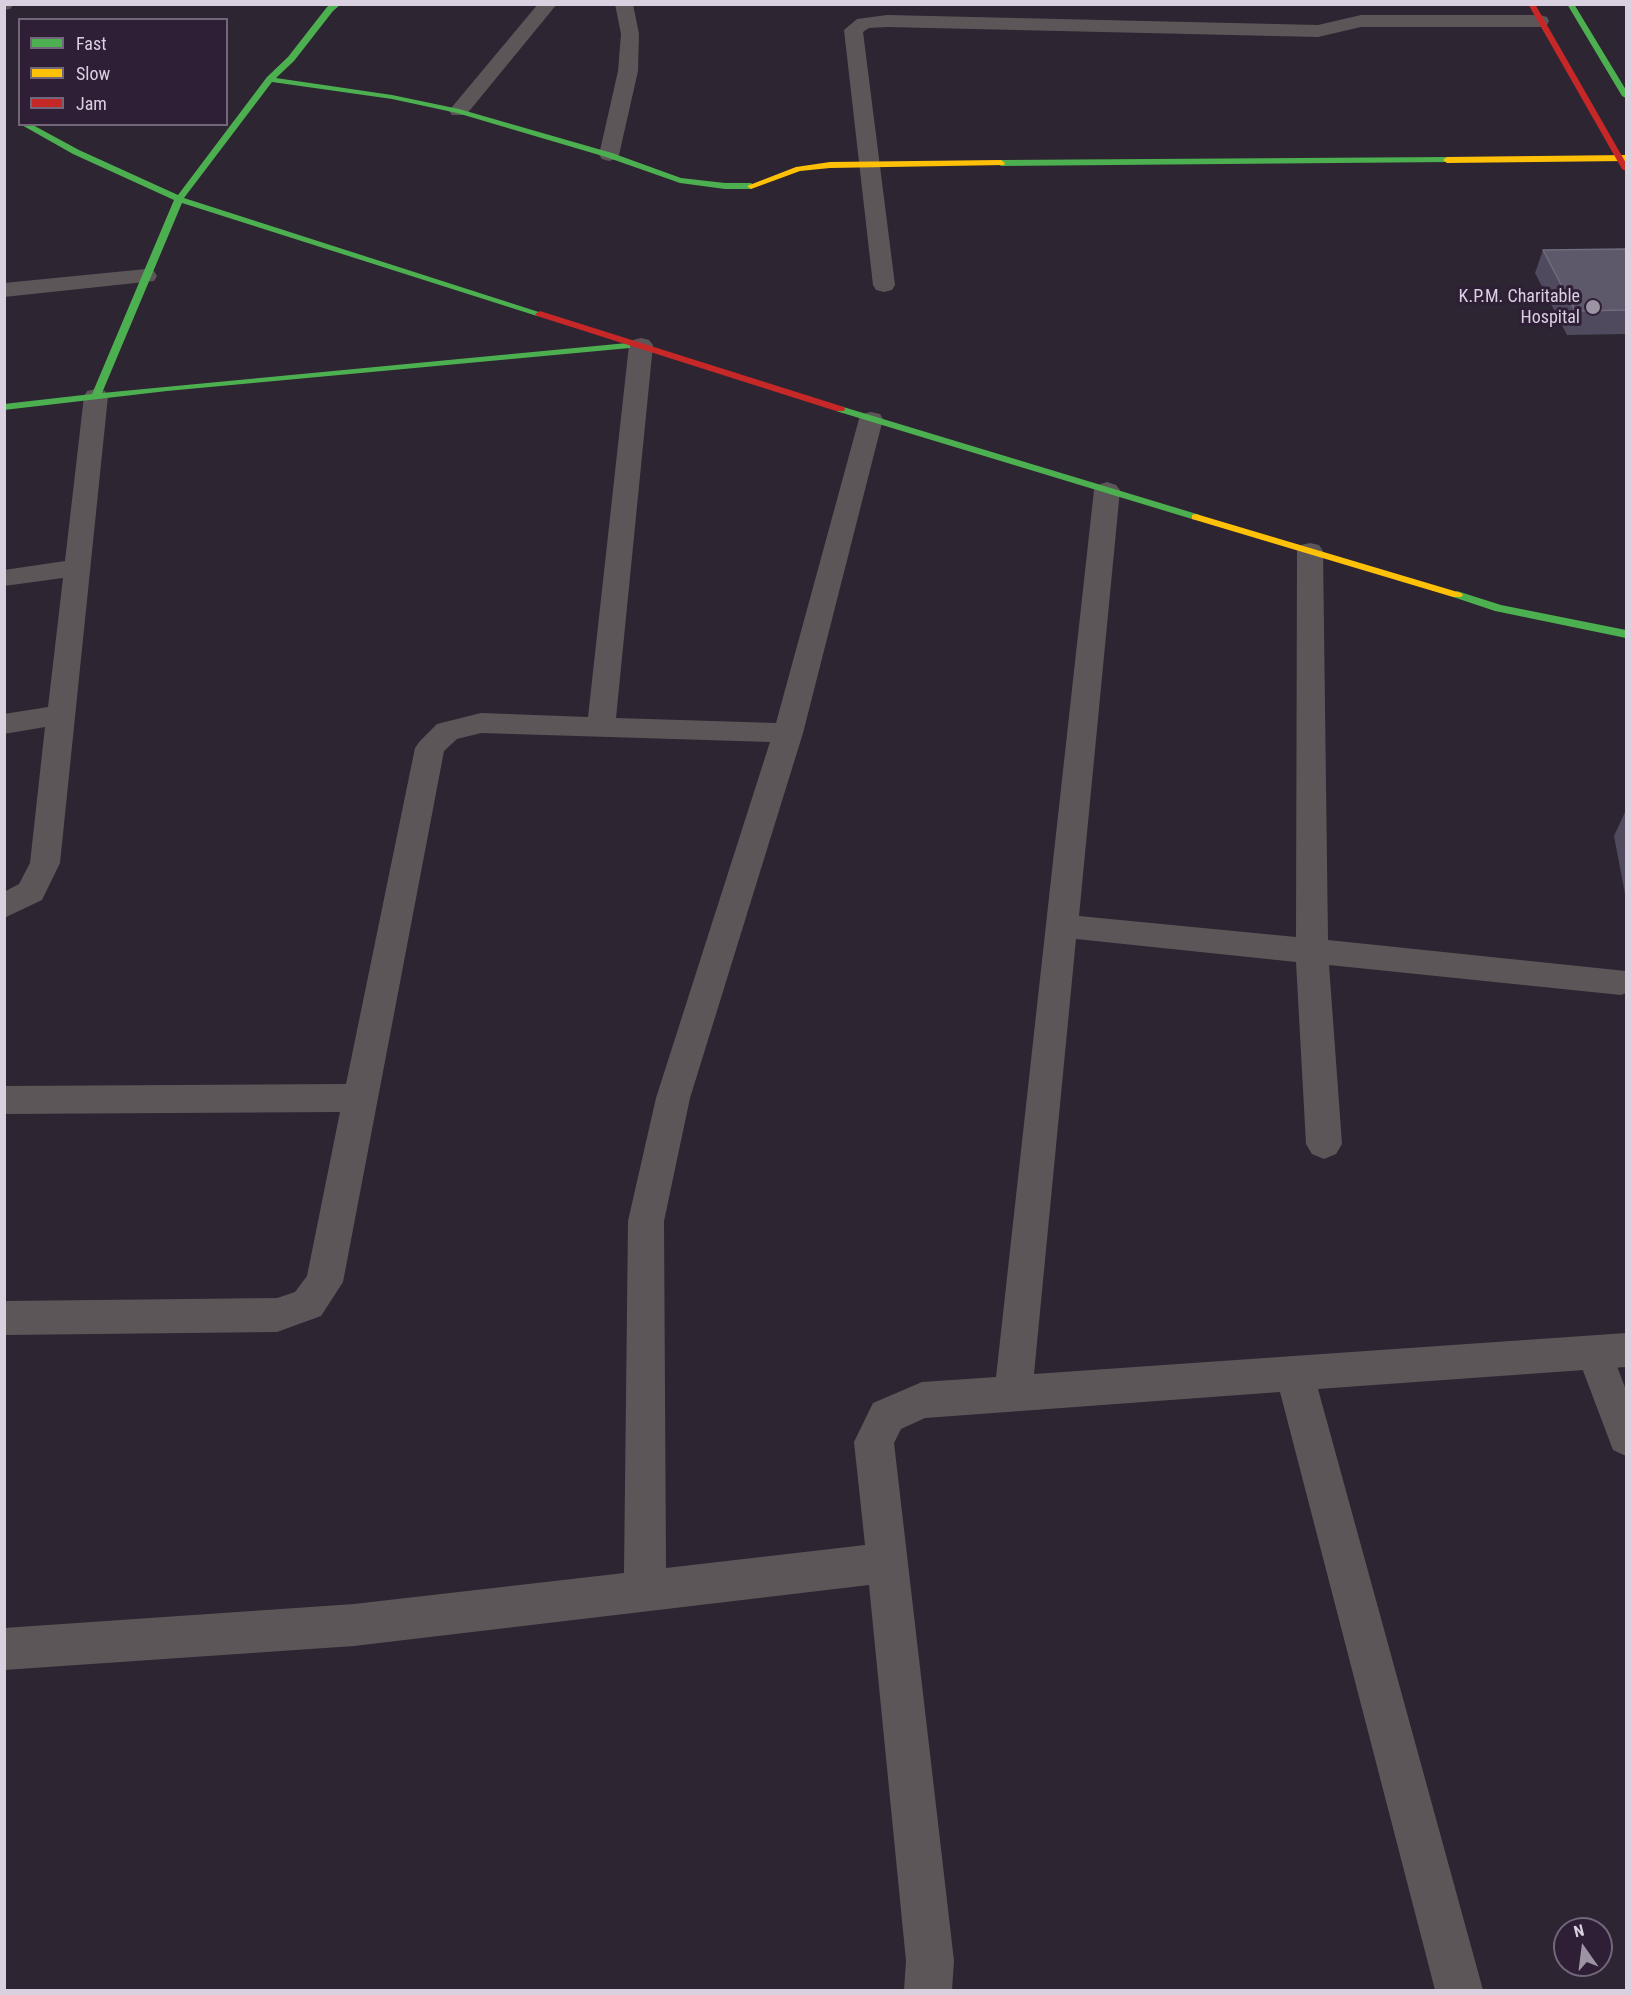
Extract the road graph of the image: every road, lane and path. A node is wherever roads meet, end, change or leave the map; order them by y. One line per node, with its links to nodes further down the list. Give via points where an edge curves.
1 (338, 4): 6 (main road)
2 (548, 4): 8 (street)
3 (624, 4): 10 (street, via 630,34 628,71)
4 (1570, 4): 7 (main road)
5 (1535, 13): 11 (main road); 12 (street, via 1361,21 1318,31 864,23 853,30)
6 (270, 79): 8 (main road); 13 (main road)
7 (1625, 91)
8 (459, 111): 10 (main road)
9 (27, 126): 13 (main road)
10 (609, 155): 12 (main road, via 680,180 725,186 754,186 799,169)
11 (1624, 161): 12 (main road)
12 (870, 166): 15 (street)
13 (179, 199): 14 (main road); 17 (main road)
14 (146, 276): 16 (street); 18 (main road)
15 (884, 285)
16 (4, 290)
17 (641, 345): 18 (main road); 20 (main road); 28 (street)
18 (96, 396): 19 (main road); 23 (street)
19 (4, 407)
20 (871, 418): 21 (main road); 29 (street)
21 (1107, 490): 22 (main road); 31 (street)
22 (1310, 551): 25 (main road, via 1498,608); 32 (street)
23 (78, 568): 24 (street); 26 (street)
24 (4, 578)
25 (1626, 634)
26 (62, 714): 27 (street); 30 (street, via 45,863 31,892)
27 (4, 724)
28 (601, 727): 29 (street); 34 (street, via 480,723 447,731 430,748)
29 (788, 733): 43 (street, via 673,1098 645,1221)
30 (4, 906)
31 (1062, 926): 32 (street); 40 (street)
32 (1312, 951): 33 (street); 36 (street)
33 (1621, 982)
34 (362, 1098): 35 (street); 37 (street, via 324,1282 308,1304 277,1314)
35 (4, 1100)
36 (1324, 1144)
37 (4, 1318)
38 (1610, 1351): 39 (street); 41 (lane)
39 (1294, 1373): 40 (street); 46 (street)
40 (1013, 1395): 42 (street, via 922,1400 887,1416 874,1442)
41 (1626, 1438)
42 (887, 1563): 43 (street); 45 (street, via 930,1961)
43 (645, 1592): 44 (street, via 354,1625)
44 (4, 1648)
45 (928, 1990)
46 (1459, 1990)

